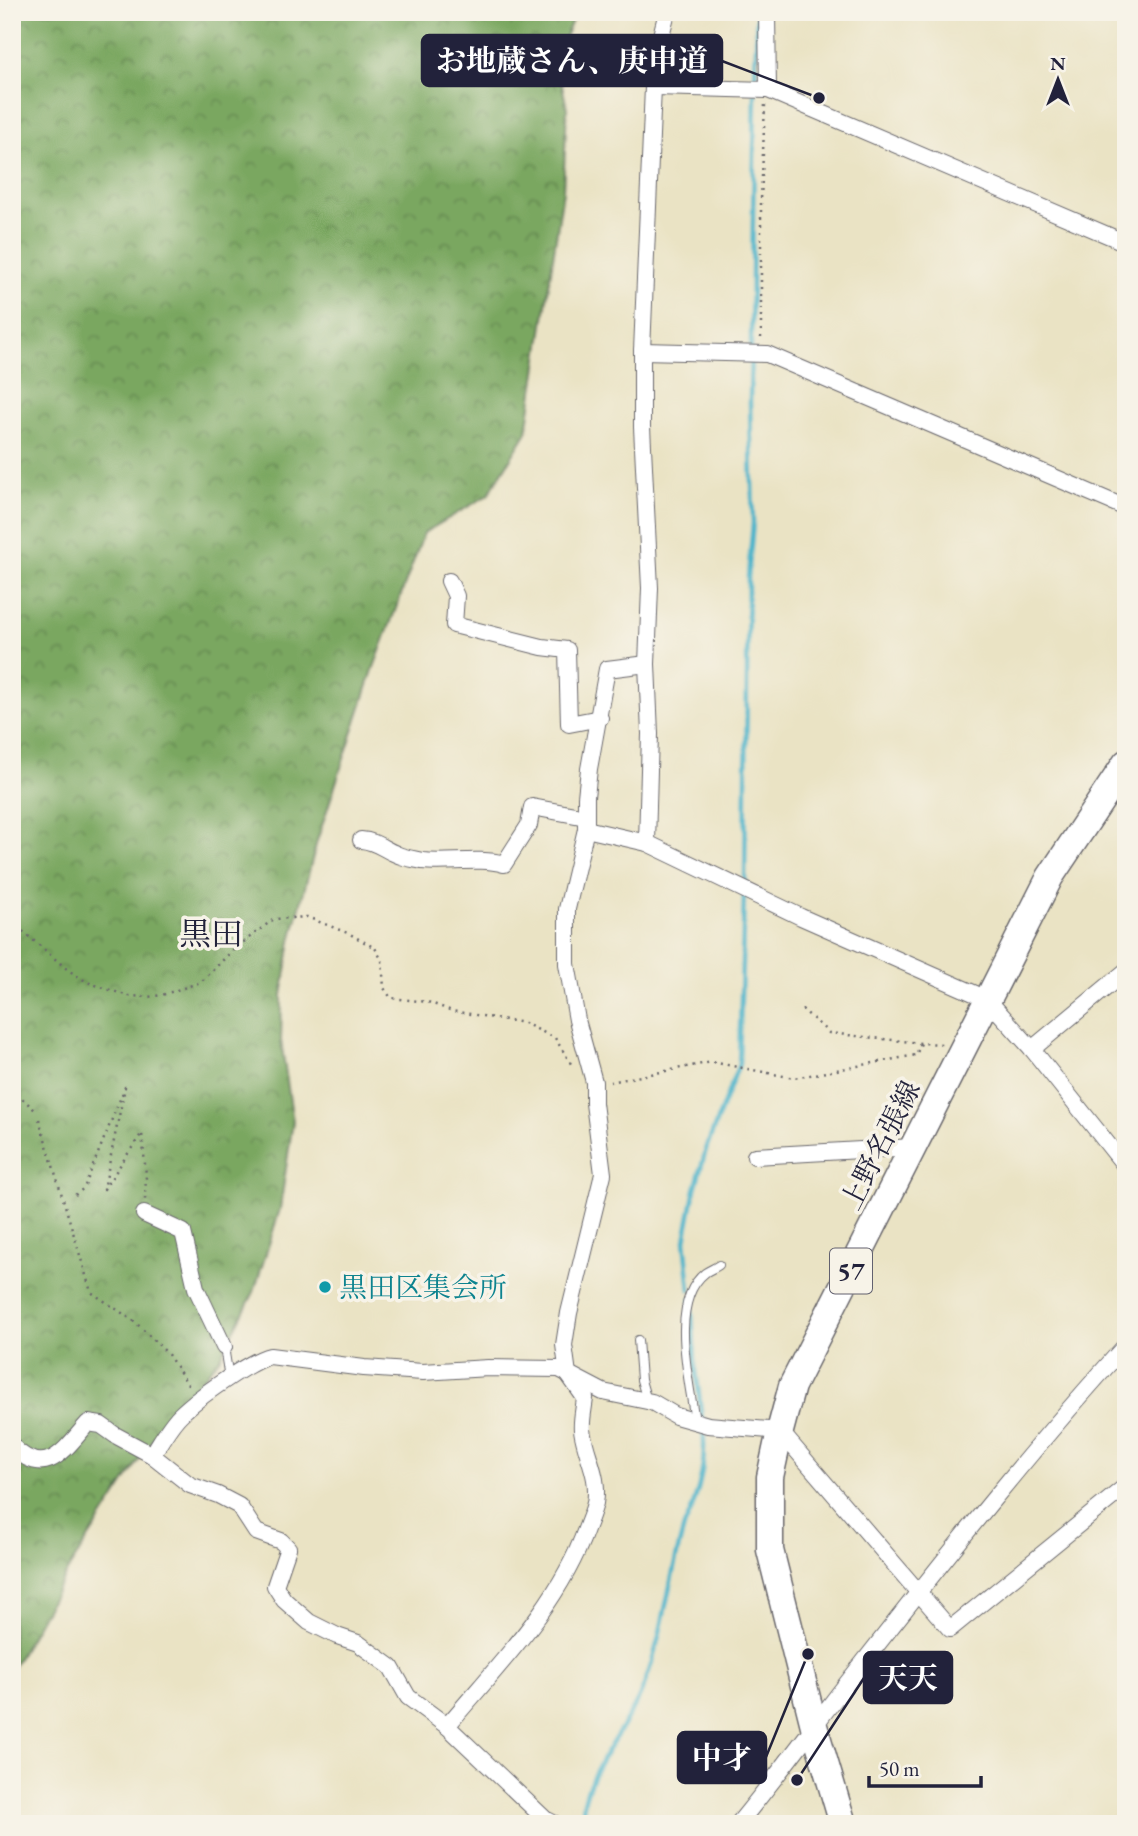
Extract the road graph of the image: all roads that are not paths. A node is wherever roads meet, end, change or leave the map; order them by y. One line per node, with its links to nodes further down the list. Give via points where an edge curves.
1 (667, 12): 3 (street, via 654,63)
2 (766, 12): 4 (street)
3 (654, 87): 4 (street); 6 (street)
4 (768, 90): 5 (street)
5 (1126, 243)
6 (642, 351): 7 (street, via 766,354); 9 (street, via 650,588)
7 (1126, 508)
8 (449, 581): 10 (street, via 456,596 454,625 567,650 569,724)
9 (647, 664): 10 (street, via 607,669); 14 (street)
10 (600, 718): 12 (street, via 589,769)
11 (1126, 763): 16 (main road, 上野名張線 / 57, via 1050,877)
12 (586, 823): 13 (street, via 532,807 529,825 503,864 421,860); 14 (street); 26 (street, via 567,909 566,964 594,1082 603,1174 569,1313)
13 (361, 839)
14 (648, 844): 16 (street)
15 (1126, 971): 17 (street)
16 (987, 999): 17 (street); 18 (main road, 上野名張線 / 57)
17 (1032, 1049): 20 (street)
18 (914, 1147): 19 (street); 30 (main road, 上野名張線 / 57, via 792,1386)
19 (755, 1156)
20 (1126, 1167)
21 (145, 1214): 25 (street, via 183,1232 196,1288)
22 (719, 1265): 29 (lane, via 704,1274 685,1307 686,1346)
23 (638, 1340): 28 (lane)
24 (1126, 1345): 34 (street)
25 (224, 1346): 27 (lane)
26 (568, 1374): 27 (street, via 559,1369 488,1368 423,1372 270,1356); 28 (street, via 603,1392); 35 (street, via 585,1398 582,1427 597,1478 595,1504 556,1590)
27 (229, 1378): 32 (street, via 179,1416)
28 (647, 1401): 29 (street)
29 (702, 1423): 30 (street)
30 (779, 1431): 34 (street); 36 (main road, 上野名張線 / 57, via 771,1477 770,1550)
31 (12, 1446): 32 (street, via 31,1461 53,1459 88,1423 101,1424)
32 (152, 1455): 35 (street, via 190,1485 239,1506 256,1532 281,1541 288,1548 275,1586 284,1600 309,1622 358,1643 391,1667 408,1697)
33 (1126, 1486): 34 (street, via 950,1629)
34 (918, 1593): 36 (street)
35 (447, 1726): 37 (street)
36 (814, 1726): 38 (street); 39 (main road, 上野名張線 / 57)
37 (555, 1824)
38 (738, 1824)
39 (842, 1824)

